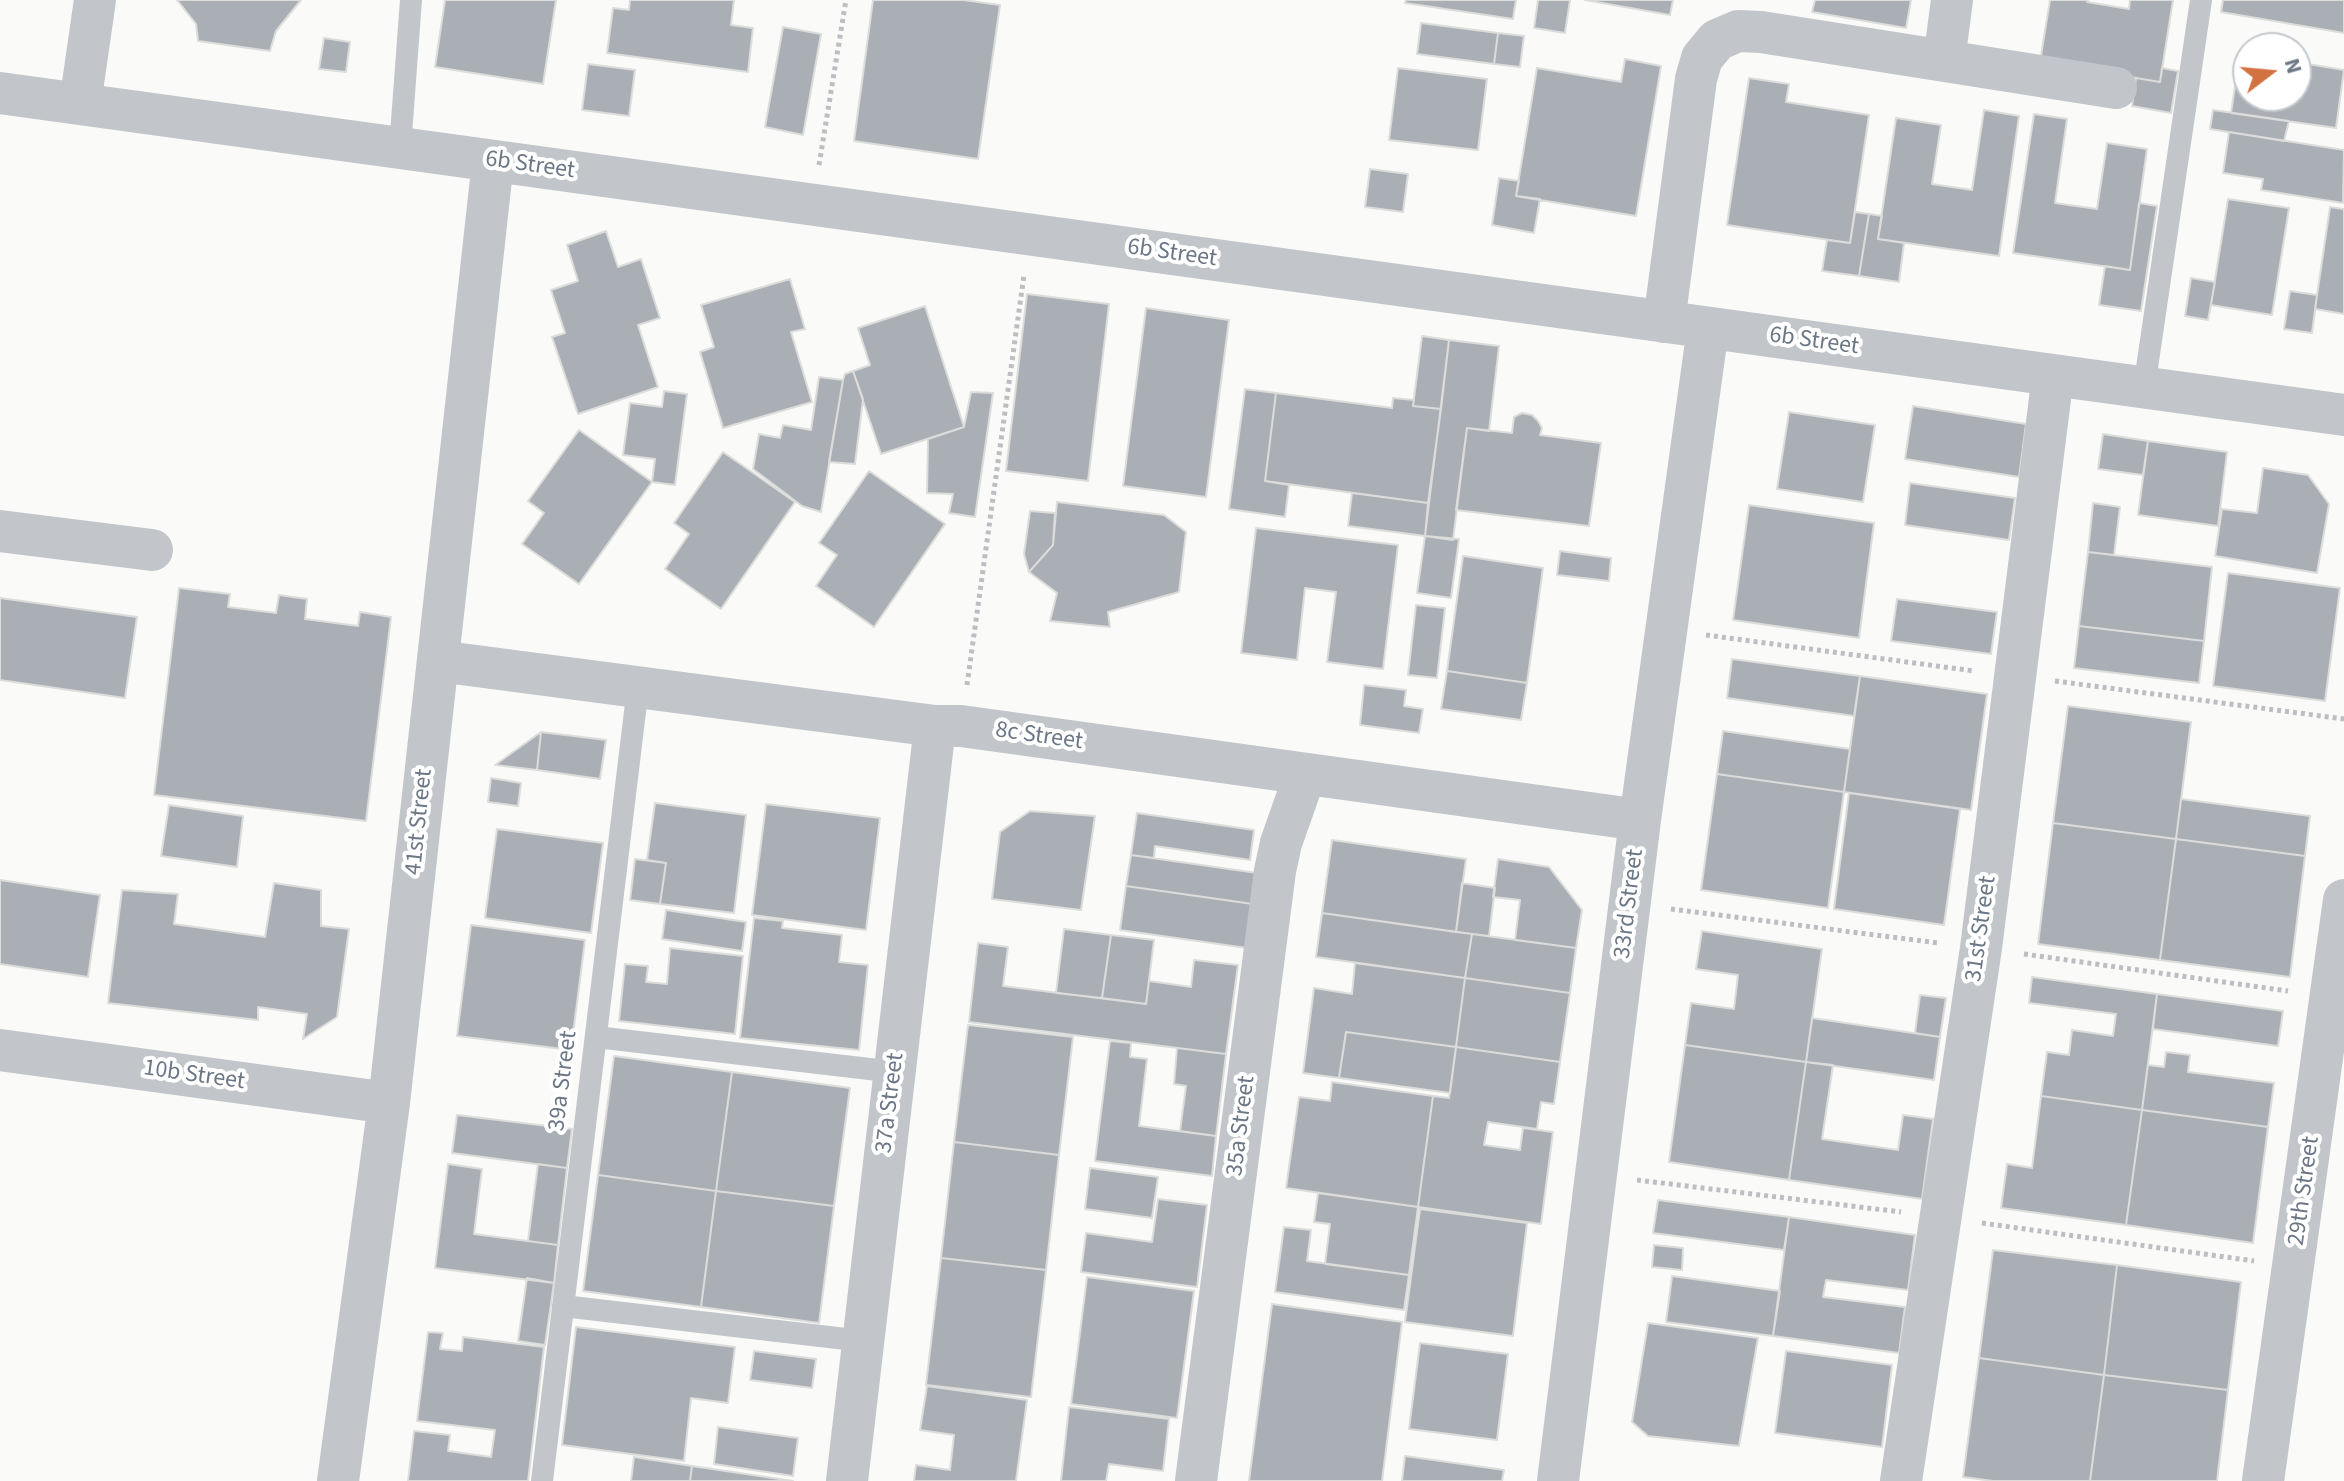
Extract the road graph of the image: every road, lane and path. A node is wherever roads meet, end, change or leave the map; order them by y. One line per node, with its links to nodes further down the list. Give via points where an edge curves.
1 (95, 0): 9 (street)
2 (411, 0): 10 (lane)
3 (846, 0): 12 (path)
4 (1952, 0): 6 (street)
5 (2201, 0): 17 (lane)
6 (1944, 61): 7 (street); 14 (street, via 1761,32 1738,31 1717,40 1702,58 1696,79)
7 (2116, 88)
8 (0, 93): 9 (street, 6b Street)
9 (80, 104): 10 (street, 6b Street)
10 (400, 148): 11 (street, 6b Street)
11 (493, 161): 12 (street, 6b Street); 21 (street, 41st Street)
12 (812, 205): 13 (street, 6b Street)
13 (1029, 235): 14 (street, 6b Street); 23 (path)
14 (1664, 322): 15 (street, 6b Street)
15 (1708, 328): 16 (street, 6b Street); 25 (street, 33rd Street)
16 (2053, 375): 17 (street, 6b Street); 39 (street, 31st Street, via 1981,948)
17 (2144, 388): 18 (street, 6b Street)
18 (2344, 415)
19 (0, 531): 20 (street)
20 (152, 550)
21 (438, 661): 22 (street, 8c Street); 30 (street, 41st Street)
22 (638, 687): 23 (street, 8c Street); 27 (lane, 39a Street)
23 (948, 726): 24 (street, 8c Street); 29 (street, 37a Street)
24 (1305, 775): 25 (street, 8c Street); 37 (street, 35a Street, via 1275,871)
25 (1640, 820): 38 (street, 33rd Street)
26 (2344, 900): 31 (street, 29th Street)
27 (596, 1037): 29 (lane); 32 (lane, 39a Street)
28 (0, 1050): 30 (street, 10b Street)
29 (895, 1072): 33 (street, 37a Street)
30 (389, 1103): 34 (street, 41st Street)
31 (2330, 1113): 40 (street, 29th Street)
32 (563, 1306): 33 (lane); 35 (lane, 39a Street)
33 (863, 1341): 36 (street, 37a Street)
34 (338, 1481)
35 (542, 1481)
36 (847, 1481)
37 (1196, 1481)
38 (1558, 1481)
39 (1901, 1481)
40 (2263, 1481)

